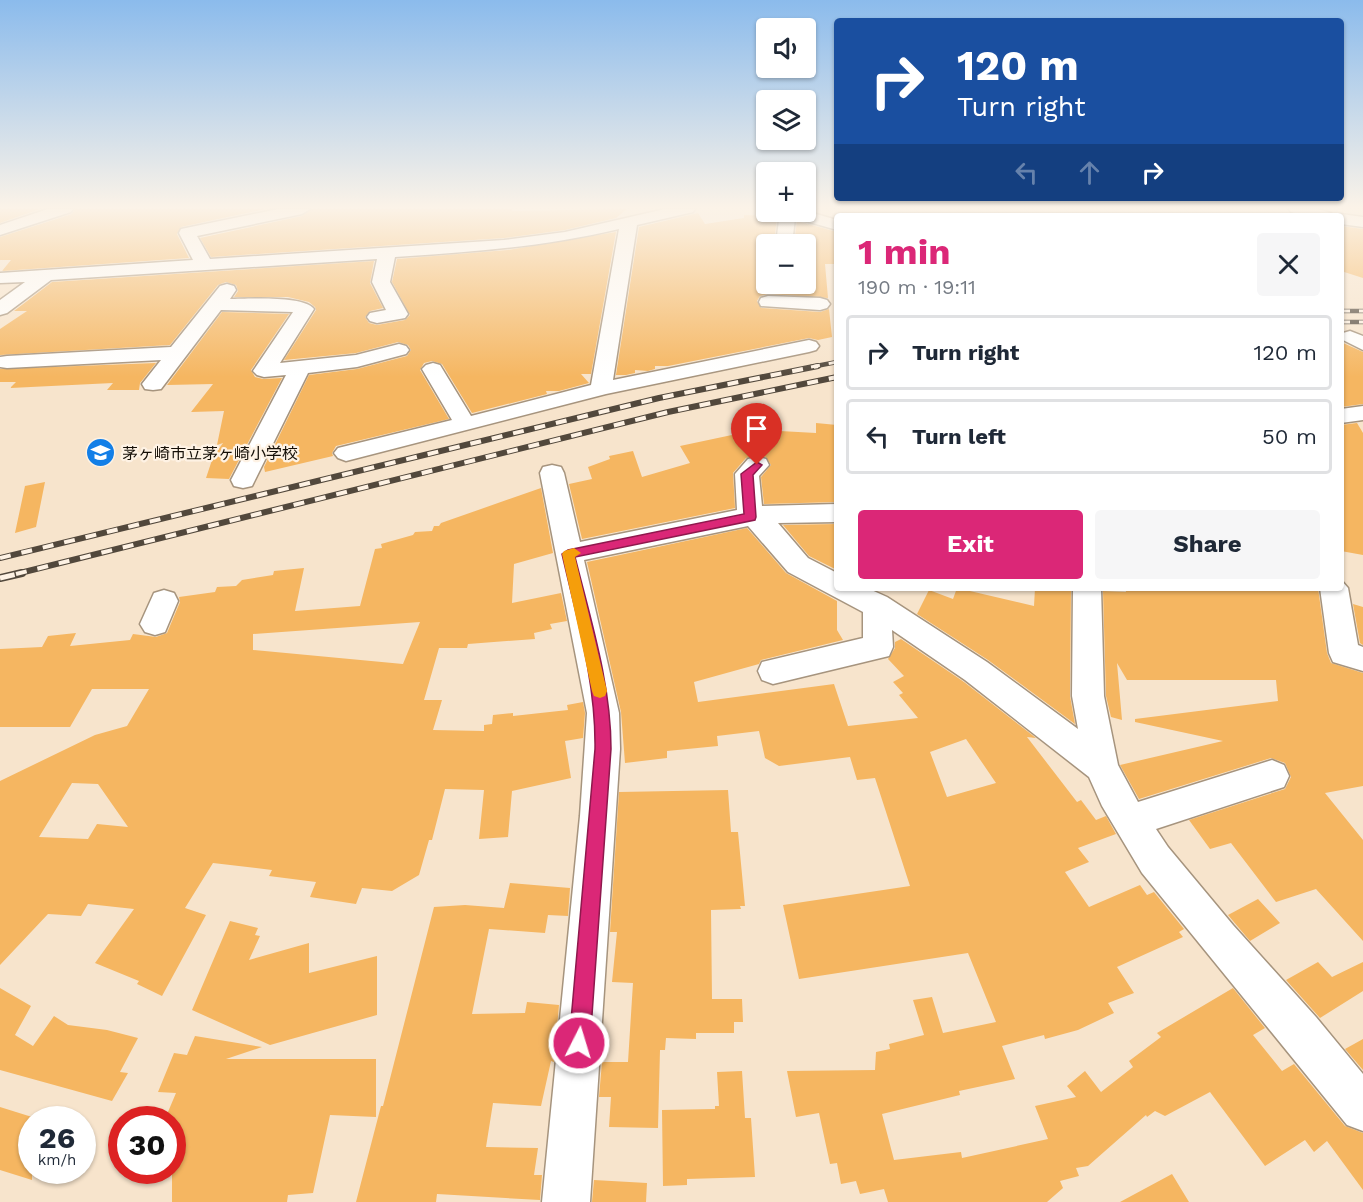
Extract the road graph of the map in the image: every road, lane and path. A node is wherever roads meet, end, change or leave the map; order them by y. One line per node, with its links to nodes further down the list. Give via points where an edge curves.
1 (203, 265): 5 (street)
2 (246, 265): 11 (street)
3 (384, 265): 13 (street, via 381,282 408,312)
4 (618, 265): 21 (street)
5 (46, 275): 6 (street); 12 (street)
6 (0, 278)
7 (785, 294): 9 (street)
8 (790, 294): 10 (street)
9 (768, 302)
10 (820, 303)
11 (215, 304): 16 (street); 18 (street, via 304,309 264,371)
12 (0, 309)
13 (377, 317)
14 (809, 346): 21 (street)
15 (399, 350): 18 (street, via 357,361)
16 (178, 353): 17 (street); 20 (street)
17 (7, 362)
18 (300, 368): 28 (street)
19 (433, 369): 24 (street)
20 (153, 384)
21 (601, 389): 24 (street)
22 (1363, 413): 23 (street)
23 (1344, 416)
24 (465, 424): 25 (street)
25 (346, 453)
26 (757, 465): 30 (street, via 747,474)
27 (552, 473): 31 (street)
28 (243, 480)
29 (834, 513): 30 (street)
30 (753, 516): 31 (street); 32 (street, via 798,565)
31 (568, 554): 43 (street, via 597,676 603,749)
32 (834, 583)
33 (849, 591): 36 (street)
34 (1087, 591): 39 (street, via 1088,696)
35 (1334, 591): 37 (street, via 1344,653)
36 (877, 605): 38 (street, via 878,647); 39 (street, via 996,686)
37 (1363, 659)
38 (773, 671)
39 (1101, 766): 41 (street)
40 (1272, 776): 41 (street)
41 (1130, 821): 42 (street, via 1176,886)
42 (1363, 1109)
43 (566, 1202)

